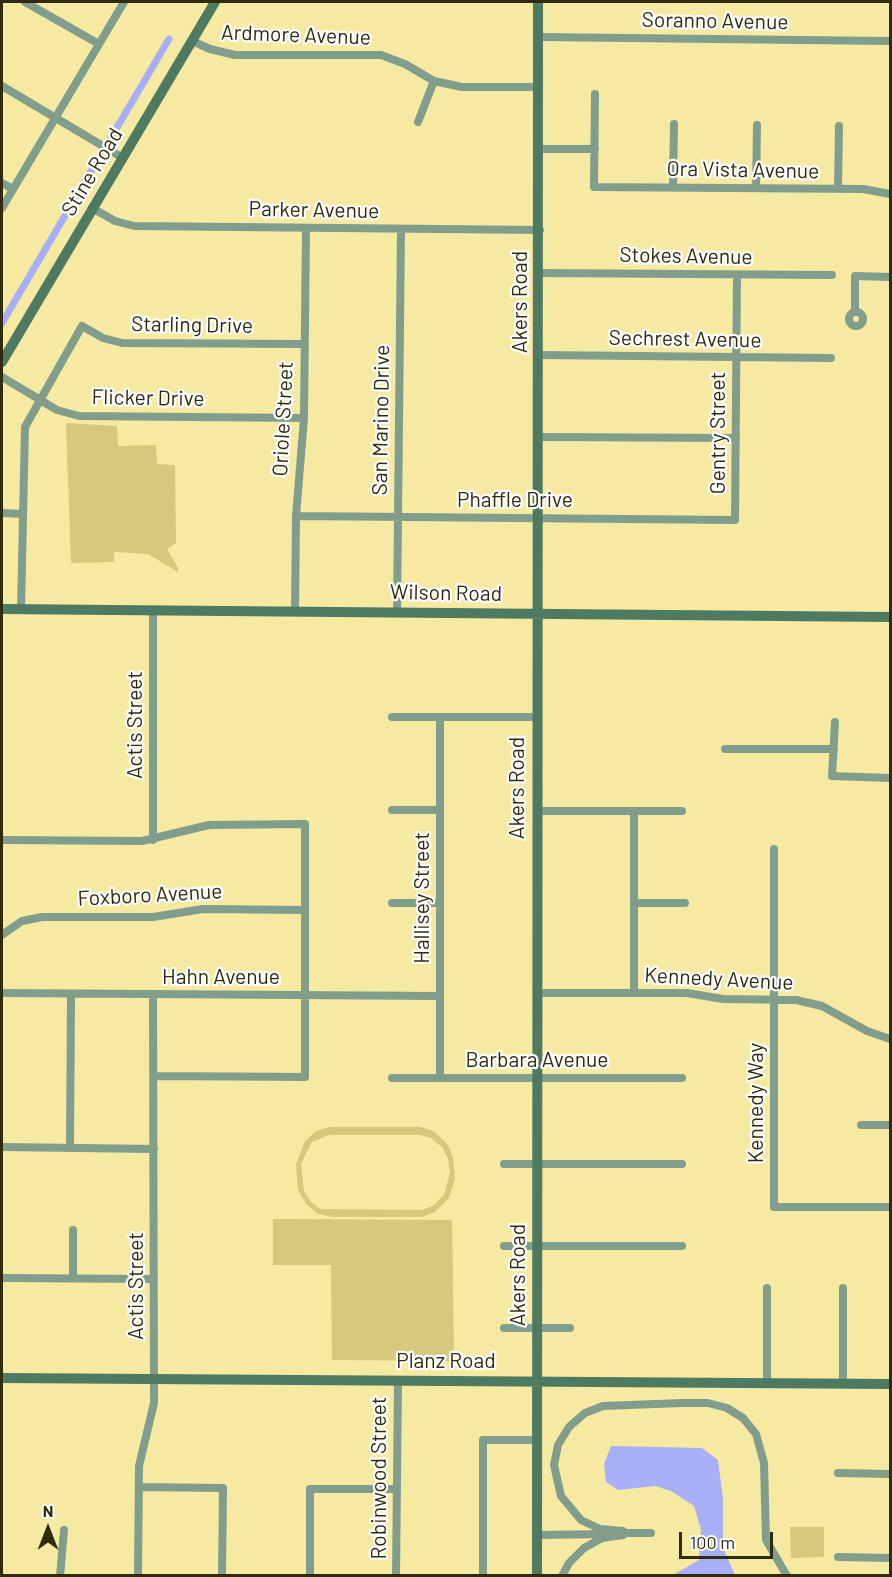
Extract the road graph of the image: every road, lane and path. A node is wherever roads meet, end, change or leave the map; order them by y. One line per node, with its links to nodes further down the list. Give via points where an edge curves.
1 (25, 2): 8 (street)
2 (124, 2): 8 (street)
3 (215, 2): 6 (street, Stine Road)
4 (538, 2): 5 (street, Akers Road)
5 (538, 37): 7 (street, Soranno Avenue); 11 (street, Akers Road)
6 (192, 40): 9 (street, Ardmore Avenue, via 235,55 381,55); 20 (street, Stine Road)
7 (891, 41)
8 (99, 44): 13 (street)
9 (434, 81): 11 (street, Ardmore Avenue, via 462,87); 14 (street)
10 (2, 86): 13 (street)
11 (539, 87): 18 (street, Akers Road)
12 (595, 94): 19 (street)
13 (55, 118): 20 (street); 24 (street)
14 (418, 122)
15 (674, 124): 22 (street)
16 (757, 125): 23 (street)
17 (839, 126): 25 (street)
18 (539, 148): 19 (street); 31 (street, Akers Road)
19 (595, 149): 22 (street, Ora Vista Avenue, via 594,187)
20 (123, 158): 28 (street, Stine Road)
21 (2, 183): 24 (street)
22 (673, 188): 23 (street, Ora Vista Avenue)
23 (756, 188): 25 (street, Ora Vista Avenue)
24 (13, 189): 27 (street)
25 (838, 189): 26 (street, Ora Vista Avenue)
26 (891, 194)
27 (2, 208)
28 (92, 208): 29 (street, Parker Avenue, via 134,226); 41 (street, Stine Road)
29 (306, 228): 30 (street, Parker Avenue); 37 (street, Oriole Street)
30 (401, 229): 31 (street, Parker Avenue); 50 (street, San Marino Drive)
31 (540, 230): 32 (street, Akers Road)
32 (540, 273): 33 (street, Stokes Avenue); 38 (street, Akers Road)
33 (737, 274): 34 (street, Stokes Avenue); 39 (street, Gentry Street)
34 (831, 275)
35 (891, 277): 36 (street, via 855,276)
36 (855, 312)
37 (304, 344): 43 (street, Starling Drive, via 122,343 82,326); 44 (street, Oriole Street)
38 (539, 356): 39 (street, Sechrest Avenue); 45 (street, Akers Road)
39 (736, 357): 40 (street, Sechrest Avenue); 46 (street, Gentry Street)
40 (831, 358)
41 (2, 362)
42 (2, 377): 43 (street, Flicker Drive)
43 (38, 399): 44 (street, Flicker Drive, via 79,416); 48 (street, via 23,437)
44 (304, 418): 49 (street, Oriole Street)
45 (538, 437): 46 (street); 51 (street, Akers Road)
46 (736, 438): 52 (street, Gentry Street)
47 (2, 513): 48 (street)
48 (22, 514): 54 (street)
49 (296, 516): 50 (street, Phaffle Drive); 56 (street, Oriole Street)
50 (397, 517): 51 (street, Phaffle Drive); 57 (street, San Marino Drive)
51 (538, 518): 52 (street, Phaffle Drive); 58 (street, Akers Road)
52 (735, 520)
53 (2, 609): 54 (street, Wilson Road)
54 (21, 609): 55 (street, Wilson Road)
55 (153, 610): 56 (street, Wilson Road); 73 (street, Actis Street)
56 (295, 612): 57 (street, Wilson Road)
57 (397, 613): 58 (street, Wilson Road)
58 (537, 614): 59 (street, Wilson Road); 62 (street, Akers Road)
59 (891, 617)
60 (392, 717): 61 (street)
61 (440, 717): 62 (street); 68 (street, Hallisey Street)
62 (537, 717): 69 (street, Akers Road)
63 (835, 722): 65 (street)
64 (725, 749): 65 (street)
65 (834, 749): 66 (street, via 832,776)
66 (891, 778)
67 (392, 810): 68 (street)
68 (440, 810): 76 (street, Hallisey Street)
69 (537, 811): 70 (street); 82 (street, Akers Road)
70 (634, 811): 71 (street); 77 (street)
71 (682, 811)
72 (2, 840): 73 (street)
73 (153, 840): 79 (street, via 209,825 305,824)
74 (774, 849): 88 (street, Kennedy Way)
75 (392, 903): 76 (street)
76 (440, 903): 87 (street, Hallisey Street)
77 (634, 903): 78 (street); 83 (street)
78 (685, 903)
79 (305, 910): 80 (street, Foxboro Avenue, via 203,909 153,917 42,917 22,921); 86 (street)
80 (2, 935)
81 (2, 993): 84 (street, Hahn Avenue)
82 (537, 993): 83 (street, Kennedy Avenue); 93 (street, Akers Road)
83 (634, 993): 88 (street, Kennedy Avenue)
84 (71, 994): 85 (street, Hahn Avenue); 98 (street)
85 (153, 995): 86 (street, Hahn Avenue); 90 (street, Actis Street)
86 (305, 995): 87 (street, Hahn Avenue); 90 (street, via 305,1077)
87 (440, 996): 92 (street, Hallisey Street)
88 (774, 999): 89 (street, Kennedy Avenue, via 822,1006 867,1031); 103 (street, Kennedy Way, via 774,1208)
89 (891, 1039)
90 (154, 1076): 99 (street, Actis Street)
91 (392, 1078): 92 (street, Barbara Avenue)
92 (440, 1078): 93 (street, Barbara Avenue)
93 (537, 1078): 94 (street, Barbara Avenue); 101 (street, Akers Road)
94 (682, 1078)
95 (861, 1125): 96 (street)
96 (891, 1125)
97 (2, 1148): 98 (street)
98 (70, 1148): 99 (street)
99 (154, 1149): 110 (street, Actis Street)
100 (504, 1164): 101 (street)
101 (537, 1164): 102 (street); 106 (street, Akers Road)
102 (682, 1164)
103 (891, 1207)
104 (73, 1230): 109 (street)
105 (504, 1246): 106 (street)
106 (537, 1246): 107 (street); 114 (street, Akers Road)
107 (682, 1246)
108 (2, 1278): 109 (street)
109 (73, 1278): 110 (street)
110 (154, 1279): 117 (street, Actis Street)
111 (767, 1288): 120 (street)
112 (843, 1288): 121 (street)
113 (504, 1328): 114 (street)
114 (537, 1328): 115 (street); 119 (street, Akers Road)
115 (570, 1328)
116 (2, 1378): 117 (street, Planz Road)
117 (154, 1379): 118 (street, Planz Road); 126 (street, Actis Street, via 152,1415 140,1454)
118 (398, 1381): 119 (street, Planz Road); 127 (street, Robinwood Street)
119 (537, 1382): 120 (street, Planz Road); 123 (street, Akers Road)
120 (767, 1383): 121 (street, Planz Road)
121 (843, 1384): 122 (street, Planz Road)
122 (891, 1384)
123 (537, 1440): 131 (street, Akers Road); 139 (street, via 483,1440)
124 (838, 1473): 125 (street)
125 (891, 1474)
126 (139, 1487): 135 (street, Actis Street); 136 (street, via 223,1488)
127 (397, 1489): 137 (street, via 310,1489); 138 (street, Robinwood Street)
128 (64, 1530): 134 (street)
129 (623, 1533): 130 (street); 131 (street); 141 (street, via 584,1548); 142 (street, via 581,1520 561,1496 554,1465 558,1446 569,1427 593,1409 613,1404 718,1405 743,1418 760,1443 766,1540)
130 (651, 1533)
131 (537, 1535): 140 (street, Akers Road)
132 (838, 1557): 133 (street)
133 (891, 1558)
134 (60, 1575)
135 (138, 1575)
136 (222, 1575)
137 (310, 1575)
138 (396, 1575)
139 (483, 1575)
140 (537, 1575)
141 (562, 1575)
142 (787, 1575)

